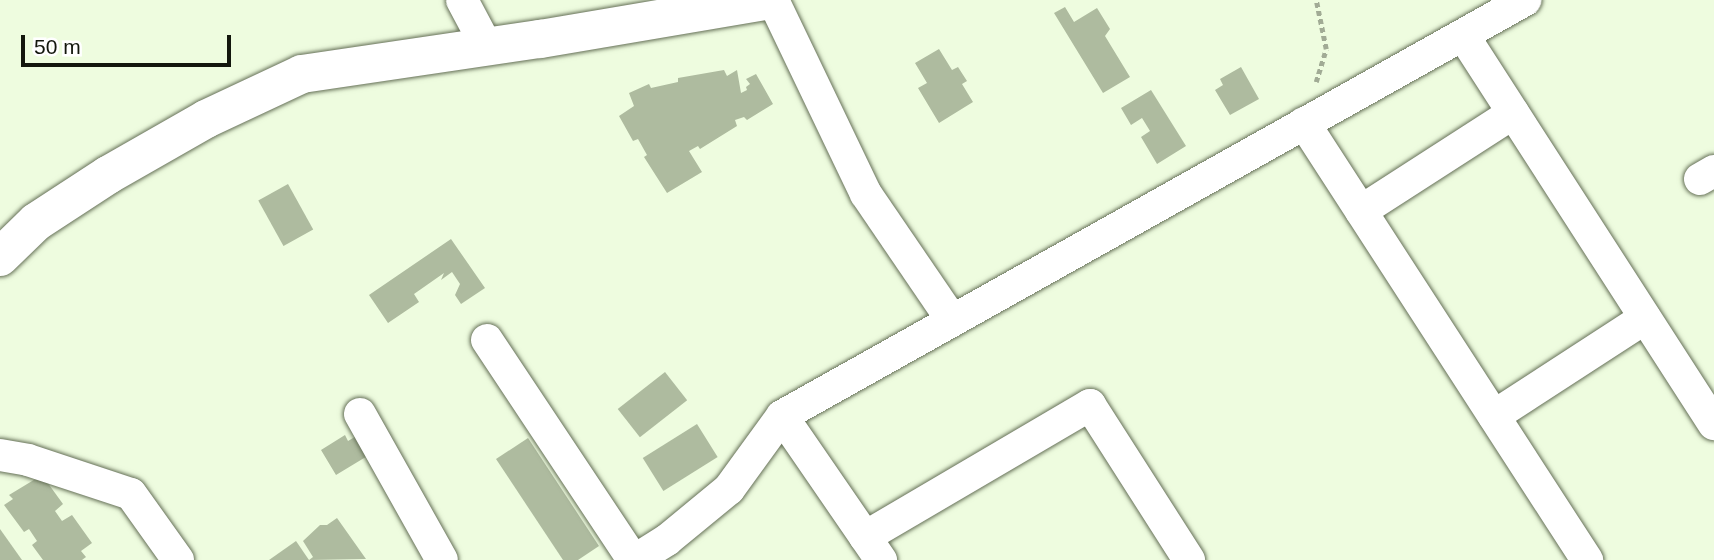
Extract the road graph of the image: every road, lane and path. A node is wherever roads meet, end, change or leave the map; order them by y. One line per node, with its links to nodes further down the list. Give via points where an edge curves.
1 (462, 0): 6 (street)
2 (771, 0): 6 (street); 12 (street, via 866,194)
3 (1316, 0): 8 (path, via 1325,49)
4 (1525, 0): 5 (street)
5 (1463, 35): 7 (street); 8 (street)
6 (487, 47): 10 (street, via 302,74 206,119 108,175 36,222)
7 (1513, 113): 9 (street); 11 (street)
8 (1304, 124): 9 (street); 12 (street)
9 (1361, 211): 16 (street)
10 (0, 257)
11 (1645, 318): 16 (street); 17 (street)
12 (952, 320): 15 (street)
13 (487, 340): 22 (street)
14 (360, 414): 21 (street)
15 (782, 416): 19 (street); 22 (street, via 729,489 667,540)
16 (1494, 416): 24 (street)
17 (1714, 424)
18 (0, 456): 20 (street, via 28,460 131,494)
19 (873, 548): 23 (street, via 1090,405)
20 (177, 560)
21 (442, 560)
22 (634, 560)
23 (1189, 560)
24 (1587, 560)

